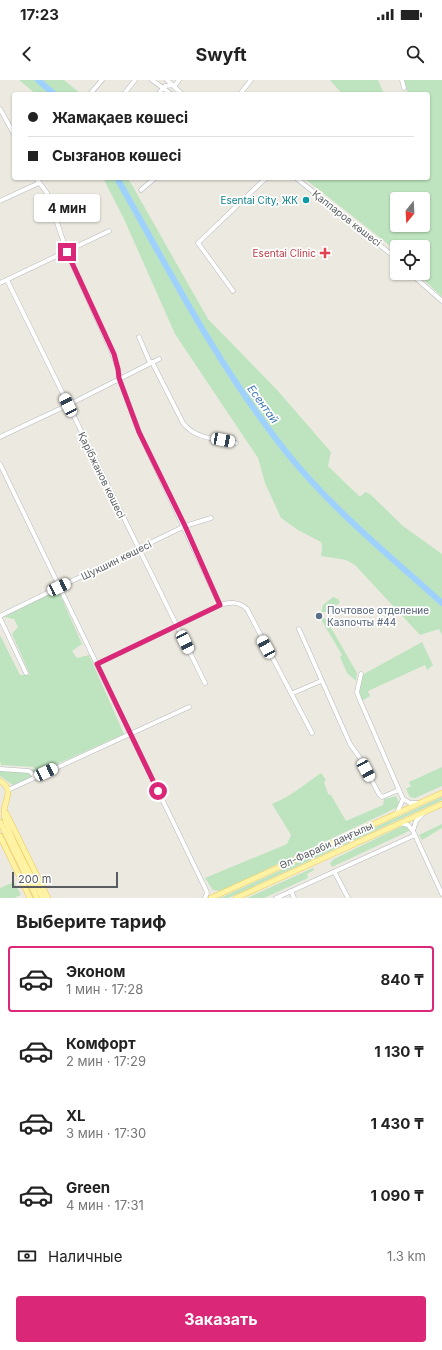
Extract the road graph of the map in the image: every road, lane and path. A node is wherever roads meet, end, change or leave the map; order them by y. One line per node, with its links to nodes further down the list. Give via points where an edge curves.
1 (102, 80): 11 (street)
2 (135, 80): 12 (street)
3 (152, 80): 9 (street)
4 (167, 80): 8 (street)
5 (179, 80): 8 (street)
6 (251, 80): 16 (street)
7 (402, 80): 10 (street)
8 (172, 86): 9 (street); 15 (street)
9 (163, 88): 13 (street); 14 (street)
10 (404, 88)
11 (92, 92)
12 (126, 92)
13 (160, 92)
14 (168, 92)
15 (180, 92)
16 (242, 92)
17 (0, 109): 18 (street)
18 (12, 130)
19 (37, 180): 23 (street)
20 (153, 180): 24 (street)
21 (264, 180): 32 (street, via 198,244)
22 (298, 180): 28 (street, Қаппаров көшесі)
23 (39, 183): 25 (street); 27 (street, via 47,193)
24 (141, 190)
25 (0, 200)
26 (109, 231): 27 (street)
27 (67, 252): 29 (street); 37 (street, via 114,354)
28 (390, 253)
29 (8, 280): 31 (street); 38 (street, Қарібжанов көшесі)
30 (415, 280): 33 (street)
31 (0, 283)
32 (233, 291)
33 (442, 302)
34 (139, 336): 36 (street)
35 (159, 359): 36 (street)
36 (151, 363): 37 (street); 40 (street, via 189,432)
37 (119, 378): 38 (street); 43 (street, via 139,432)
38 (68, 405): 39 (street); 44 (street, Қарібжанов көшесі)
39 (0, 437)
40 (236, 443)
41 (0, 464): 45 (street)
42 (211, 518): 43 (street, Шукшин көшесі)
43 (185, 526): 44 (street, Шукшин көшесі); 46 (street)
44 (138, 550): 45 (street, Шукшин көшесі); 48 (street, Қарібжанов көшесі)
45 (59, 587): 47 (street, Шукшин көшесі); 50 (street)
46 (220, 605): 48 (street); 55 (street, via 232,602 242,605 247,610)
47 (0, 617): 51 (street)
48 (177, 626): 50 (street); 54 (street, Қарібжанов көшесі)
49 (299, 629): 53 (street)
50 (97, 664): 57 (street)
51 (26, 672)
52 (361, 674): 63 (street, via 357,692)
53 (321, 680): 55 (street); 63 (street, via 350,744 379,794 382,797)
54 (204, 683)
55 (292, 693): 58 (street)
56 (189, 707): 57 (street)
57 (130, 733): 60 (street); 76 (street)
58 (312, 733)
59 (0, 769): 60 (street, via 29,771)
60 (36, 777): 62 (street)
61 (0, 780): 62 (main road)
62 (8, 790): 68 (main road)
63 (399, 790): 65 (street)
64 (442, 793): 66 (main road, Әл-Фараби даңғылы)
65 (403, 799): 66 (street, via 410,803); 70 (street)
66 (420, 803): 70 (main road, Әл-Фараби даңғылы)
67 (442, 804): 69 (main road)
68 (4, 808): 82 (main road, via 6,822); 83 (main road)
69 (426, 811): 72 (main road, Әл-Фараби даңғылы); 73 (street, via 416,821)
70 (397, 813): 78 (main road, Әл-Фараби даңғылы)
71 (0, 822): 81 (main road)
72 (400, 823): 73 (street, via 408,826); 86 (main road, Әл-Фараби даңғылы)
73 (414, 833): 75 (street); 79 (street)
74 (0, 836): 80 (main road)
75 (335, 873): 77 (street); 89 (street)
76 (206, 890): 78 (street, via 212,893); 84 (street)
77 (291, 891): 87 (street); 88 (street)
78 (223, 892): 85 (main road, Әл-Фараби даңғылы)
79 (442, 894)
80 (30, 898)
81 (37, 898)
82 (42, 898)
83 (48, 898)
84 (205, 898)
85 (211, 898)
86 (236, 898)
87 (276, 898)
88 (294, 898)
89 (348, 898)

